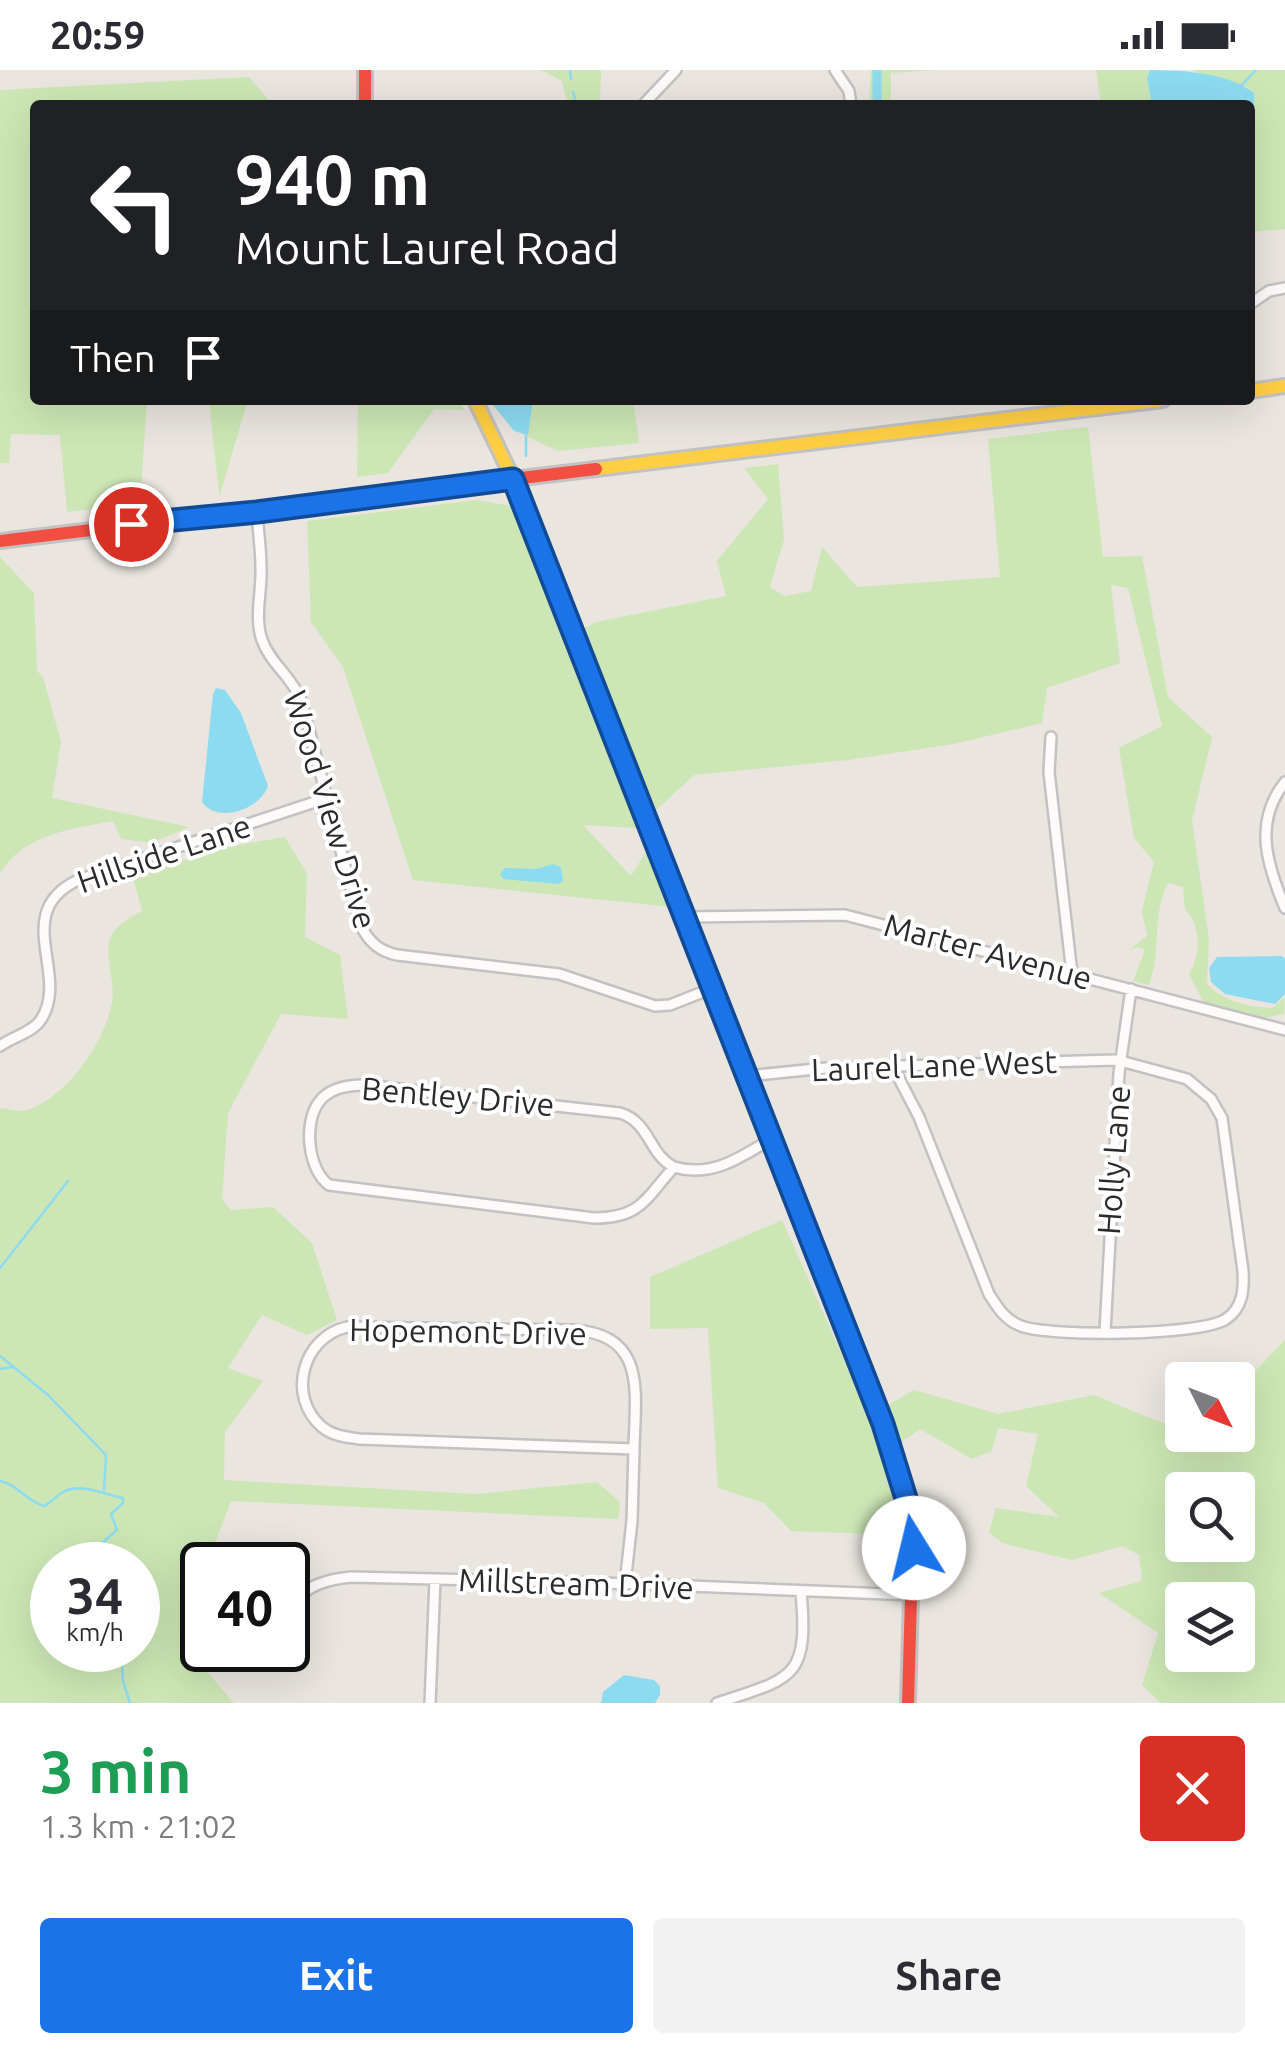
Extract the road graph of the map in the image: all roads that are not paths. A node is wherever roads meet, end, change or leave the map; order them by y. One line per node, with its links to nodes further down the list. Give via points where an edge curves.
1 (364, 70): 4 (street)
2 (676, 70): 5 (street)
3 (835, 70): 6 (street)
4 (365, 100)
5 (648, 100)
6 (850, 100)
7 (1285, 288): 8 (street)
8 (1255, 301)
9 (1285, 386): 10 (street)
10 (1255, 390)
11 (477, 405): 13 (street)
12 (1122, 405): 13 (street)
13 (513, 479): 14 (street); 20 (street)
14 (257, 512): 15 (street); 18 (street, Wood View Drive, via 260,636 298,692)
15 (0, 541)
16 (1051, 737): 21 (street)
17 (1285, 782): 19 (street, via 1268,816 1265,848)
18 (328, 798): 22 (street, Wood View Drive, via 360,926 381,950 559,974 655,1006); 25 (street, Hillside Lane, via 62,889 44,920 42,1016)
19 (1285, 908)
20 (685, 917): 21 (street, Marter Avenue, via 845,915); 22 (street)
21 (1072, 974): 23 (street, Marter Avenue)
22 (713, 988): 28 (street)
23 (1130, 989): 24 (street, Marter Avenue); 26 (street, Holly Lane)
24 (1285, 1030)
25 (0, 1046)
26 (1121, 1061): 27 (street, Laurel Lane West); 31 (street, Holly Lane); 31 (street, Laurel Lane West, via 1187,1079 1217,1108 1244,1287 1232,1314 1208,1328)
27 (893, 1066): 28 (street, Laurel Lane West); 31 (street, Laurel Lane West, via 1000,1312 1036,1331)
28 (746, 1076): 29 (street)
29 (771, 1139): 30 (street, via 714,1169); 37 (street, via 904,1487 914,1548)
30 (674, 1168): 30 (street, Bentley Drive, via 633,1213 614,1218 329,1185 312,1161 312,1119 328,1094 356,1085 620,1113 640,1122 662,1161)
31 (1105, 1332)
32 (634, 1449): 32 (street, Hopemont Drive, via 634,1372 622,1349 600,1334 347,1326 322,1336 307,1358 304,1387 311,1414 344,1437); 34 (street, Hopemont Drive)
33 (435, 1580): 34 (street, Millstream Drive); 35 (street, Millstream Drive, via 351,1577); 38 (street)
34 (625, 1584): 36 (street, Millstream Drive)
35 (310, 1592)
36 (800, 1592): 37 (street, Millstream Drive); 39 (street, via 805,1634 793,1668 770,1686)
37 (912, 1595): 40 (street)
38 (430, 1703)
39 (717, 1703)
40 (908, 1703)

